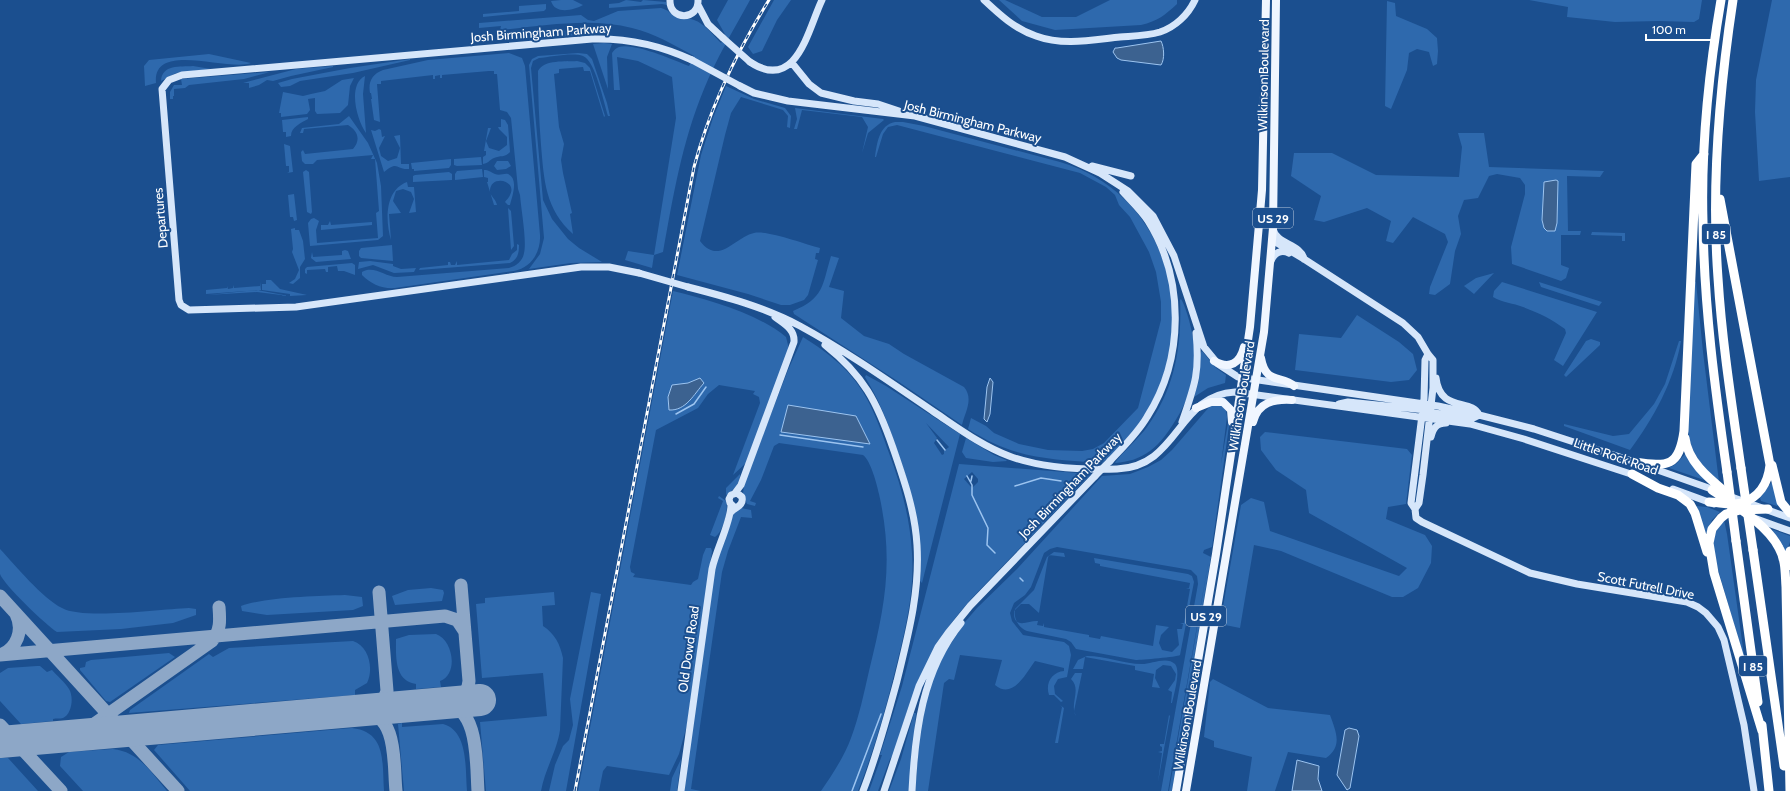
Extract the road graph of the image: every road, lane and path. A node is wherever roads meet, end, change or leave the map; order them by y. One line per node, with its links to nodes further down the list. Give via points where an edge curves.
1 (670, 0): 10 (main road, via 674,12)
2 (822, 0): 12 (main road, via 800,52)
3 (984, 0): 4 (main road, via 1020,29 1046,39 1066,42 1160,32 1185,16)
4 (1195, 0)
5 (1266, 0): 14 (main road, Wilkinson Boulevard / US 29)
6 (1276, 0): 21 (main road, Wilkinson Boulevard / US 29)
7 (1721, 0): 16 (highway, I 85, via 1711,71)
8 (1733, 0): 19 (highway, I 85, via 1720,104)
9 (698, 2): 10 (main road, via 694,12); 11 (main road)
10 (687, 16): 11 (main road)
11 (708, 24): 12 (main road, bridge, via 750,62 762,69 780,69)
12 (792, 63): 15 (main road, via 809,84 821,93 878,104)
13 (234, 70): 15 (main road, Josh Birmingham Parkway, bridge, via 592,39 627,40 677,53 760,94 788,101); 25 (main road, Departures, bridge, via 177,76 164,84 161,94 179,300 181,306 189,310 296,307 581,267 609,267 639,273)
14 (1264, 114): 22 (main road, via 1269,128 1267,230); 28 (main road, Wilkinson Boulevard / US 29, via 1260,225)
15 (915, 116): 17 (main road, Josh Birmingham Parkway, via 1065,157)
16 (1704, 154): 44 (highway, via 1696,164); 68 (highway, I 85, bridge, via 1702,221 1708,327)
17 (1082, 164): 18 (main road); 20 (main road, Josh Birmingham Parkway)
18 (1131, 176)
19 (1716, 180): 47 (highway); 77 (highway, I 85, bridge, via 1718,278 1722,326)
20 (1113, 181): 26 (main road, Josh Birmingham Parkway, via 1142,204 1160,227 1174,256); 64 (main road, Josh Birmingham Parkway, bridge, via 1137,206 1156,235 1169,267 1176,318 1173,353 1163,387 1137,432)
21 (1272, 228): 22 (main road, Wilkinson Boulevard / US 29); 23 (main road, via 1275,235 1301,252)
22 (1272, 240): 23 (main road); 24 (main road, Wilkinson Boulevard / US 29)
23 (1301, 258): 24 (main road, via 1285,251 1274,255); 30 (main road, via 1409,327)
24 (1270, 263): 29 (main road, Wilkinson Boulevard / US 29)
25 (765, 310): 27 (main road); 52 (main road, via 792,331 794,342 741,485)
26 (1194, 321): 31 (main road, via 1204,347); 43 (main road, via 1197,375)
27 (801, 326): 43 (main road, via 992,449 1033,463 1120,469 1146,461 1158,454); 70 (main road, via 839,356 859,377 872,396 880,411 903,476 915,526 917,567 913,613 884,731)
28 (1250, 328): 31 (main road, via 1246,333 1238,361 1228,365); 33 (main road, Wilkinson Boulevard / US 29)
29 (1261, 350): 34 (main road, Wilkinson Boulevard / US 29); 35 (main road, via 1268,374 1276,380)
30 (1428, 354): 32 (main road, via 1433,360); 40 (main road, via 1425,360)
31 (1214, 361): 33 (main road, via 1230,373)
32 (1433, 366): 40 (main road, via 1434,380); 41 (main road, via 1437,385 1445,397 1455,404 1474,409)
33 (1243, 378): 34 (main road); 36 (main road, Wilkinson Boulevard / US 29)
34 (1256, 380): 35 (main road); 37 (main road, Wilkinson Boulevard / US 29)
35 (1294, 386): 40 (main road)
36 (1241, 392): 37 (main road); 39 (main road, via 1218,394); 45 (main road, Wilkinson Boulevard / US 29)
37 (1254, 394): 38 (main road); 46 (main road, Wilkinson Boulevard / US 29)
38 (1292, 400): 40 (main road, via 1338,406); 46 (main road, via 1274,400 1260,407)
39 (1196, 408): 43 (main road); 45 (main road, via 1216,402 1227,405 1232,413)
40 (1426, 411): 41 (main road, Little Rock Road); 42 (main road, Little Rock Road); 48 (main road); 56 (main road, via 1411,502)
41 (1479, 415): 49 (main road, Little Rock Road)
42 (1454, 422): 48 (main road, via 1434,427); 50 (main road, Little Rock Road, via 1524,439)
43 (1180, 427)
44 (1684, 431): 49 (highway, via 1678,456 1670,462 1660,465); 54 (highway, via 1687,449 1695,462)
45 (1232, 441): 66 (main road, Wilkinson Boulevard / US 29)
46 (1246, 443): 67 (main road, Wilkinson Boulevard / US 29)
47 (1768, 451): 54 (highway, via 1770,465 1766,483 1756,495); 58 (highway, via 1781,502)
48 (1425, 458): 56 (main road, via 1419,504)
49 (1635, 462): 51 (main road, Little Rock Road)
50 (1632, 474): 53 (main road, Little Rock Road); 63 (highway, via 1678,495 1693,508)
51 (1712, 490): 54 (highway)
52 (735, 493): 55 (main road, Old Dowd Road, via 729,499); 55 (main road, Old Dowd Road, via 743,499 740,505)
53 (1709, 502): 54 (highway)
54 (1740, 506): 57 (highway); 60 (highway); 63 (highway, via 1720,518 1712,529 1710,550); 65 (highway, via 1780,548)
55 (732, 508): 69 (main road, Old Dowd Road, via 717,547 712,569)
56 (1414, 509): 75 (main road, Scott Futrell Drive, via 1416,518 1422,522 1530,573 1577,584 1687,602 1703,610 1718,627 1728,654 1744,725)
57 (1768, 509): 59 (main road)
58 (1790, 513)
59 (1790, 518)
60 (1765, 522): 61 (main road)
61 (1790, 531)
62 (1790, 551): 65 (highway)
63 (1714, 573): 68 (highway)
64 (988, 587): 71 (main road, Josh Birmingham Parkway, via 958,619 926,670); 72 (main road, via 946,646 929,683 918,724)
65 (1786, 587): 77 (highway)
66 (1192, 694): 67 (main road); 73 (main road, Wilkinson Boulevard / US 29)
67 (1202, 695): 74 (main road, Wilkinson Boulevard / US 29)
68 (1762, 731): 76 (highway, I 85)
69 (680, 791)
70 (863, 791)
71 (884, 791)
72 (912, 791)
73 (1176, 791)
74 (1186, 791)
75 (1754, 791)
76 (1769, 791)
77 (1788, 791)

